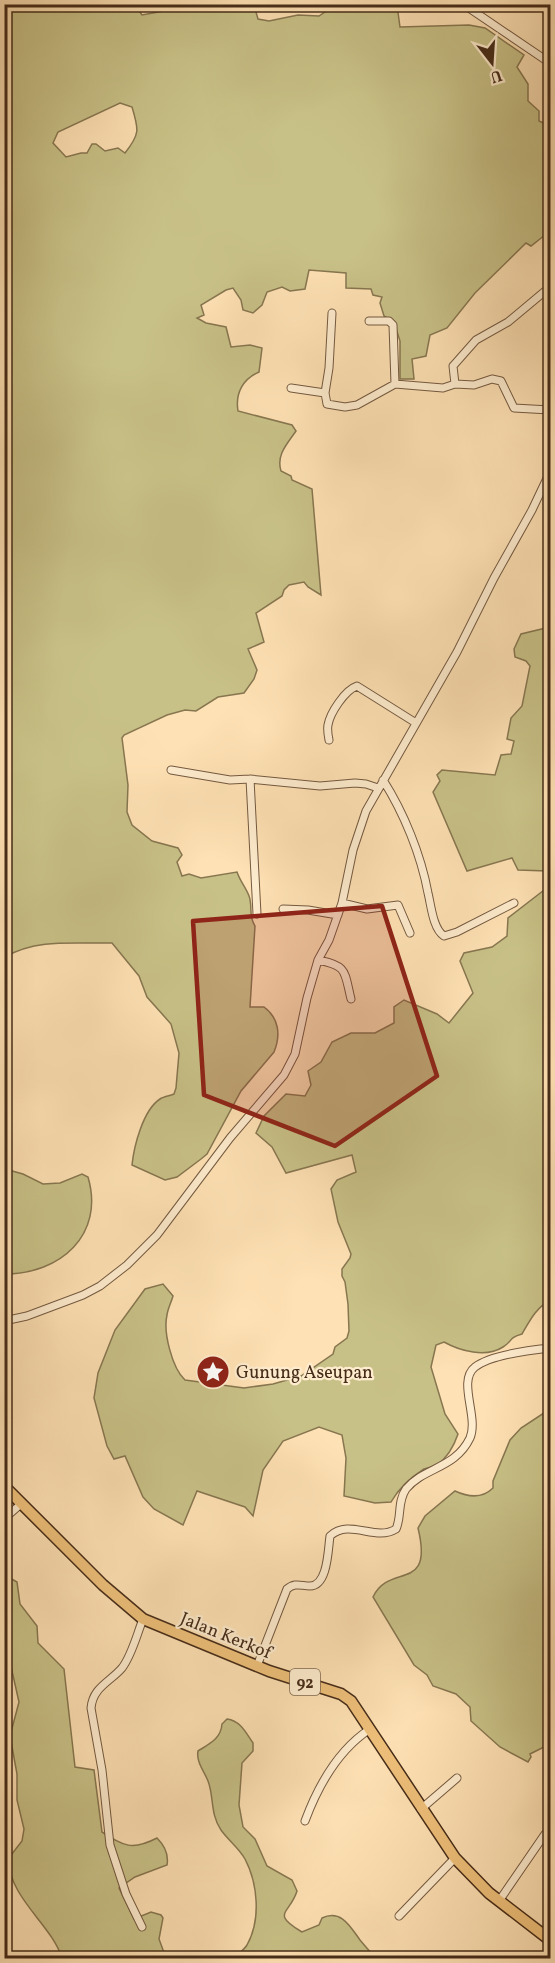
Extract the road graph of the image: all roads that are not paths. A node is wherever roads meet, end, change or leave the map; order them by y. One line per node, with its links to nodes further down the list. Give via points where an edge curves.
1 (463, 4): 4 (street)
2 (538, 4): 3 (street)
3 (550, 13)
4 (550, 63)
5 (550, 287): 9 (street, via 508,322 476,340 453,366)
6 (332, 313): 11 (street)
7 (369, 321): 8 (street, via 389,321 393,325)
8 (395, 384): 9 (street, via 439,388); 11 (street, via 350,407 327,404)
9 (455, 384): 12 (street, via 498,380 514,408)
10 (291, 388): 11 (street)
11 (325, 393)
12 (550, 410)
13 (550, 471): 14 (street, via 458,652)
14 (416, 723): 15 (street, via 357,686 352,687 333,713 328,726); 18 (street)
15 (329, 740)
16 (171, 770): 17 (street, via 230,780)
17 (250, 779): 19 (street, via 320,786 355,783); 23 (street)
18 (383, 780): 19 (street); 21 (street, via 400,807 434,916 444,936)
19 (378, 788): 20 (street, via 356,841)
20 (342, 903): 24 (street); 25 (street, via 367,909 398,905)
21 (513, 903)
22 (283, 909): 24 (street)
23 (257, 914)
24 (338, 915): 26 (street)
25 (410, 933)
26 (318, 960): 27 (street, via 343,968); 28 (street, via 295,1054 284,1075 230,1138 157,1235 100,1287)
27 (351, 999)
28 (4, 1321)
29 (550, 1348): 34 (street, via 516,1352 475,1367 467,1383 473,1425 464,1448 452,1460 414,1480 399,1503 398,1524 392,1531 342,1528 330,1536 326,1569 318,1583 287,1589)
30 (4, 1486): 31 (main road, Jalan Kerkof / 92)
31 (21, 1503): 32 (street); 33 (main road, Jalan Kerkof / 92)
32 (4, 1519)
33 (143, 1619): 34 (main road, Jalan Kerkof / 92); 43 (street, via 123,1666 97,1690 91,1708 110,1845)
34 (257, 1666): 35 (main road, Jalan Kerkof / 92, via 341,1694 355,1705)
35 (370, 1729): 37 (main road, Jalan Kerkof / 92); 38 (street, via 325,1776)
36 (457, 1778): 37 (street)
37 (421, 1809): 40 (main road, Jalan Kerkof / 92)
38 (305, 1821)
39 (545, 1834): 41 (street)
40 (455, 1858): 41 (main road, Jalan Kerkof / 92); 42 (street)
41 (499, 1901): 44 (main road, Jalan Kerkof / 92)
42 (399, 1916)
43 (142, 1928)
44 (550, 1940)

